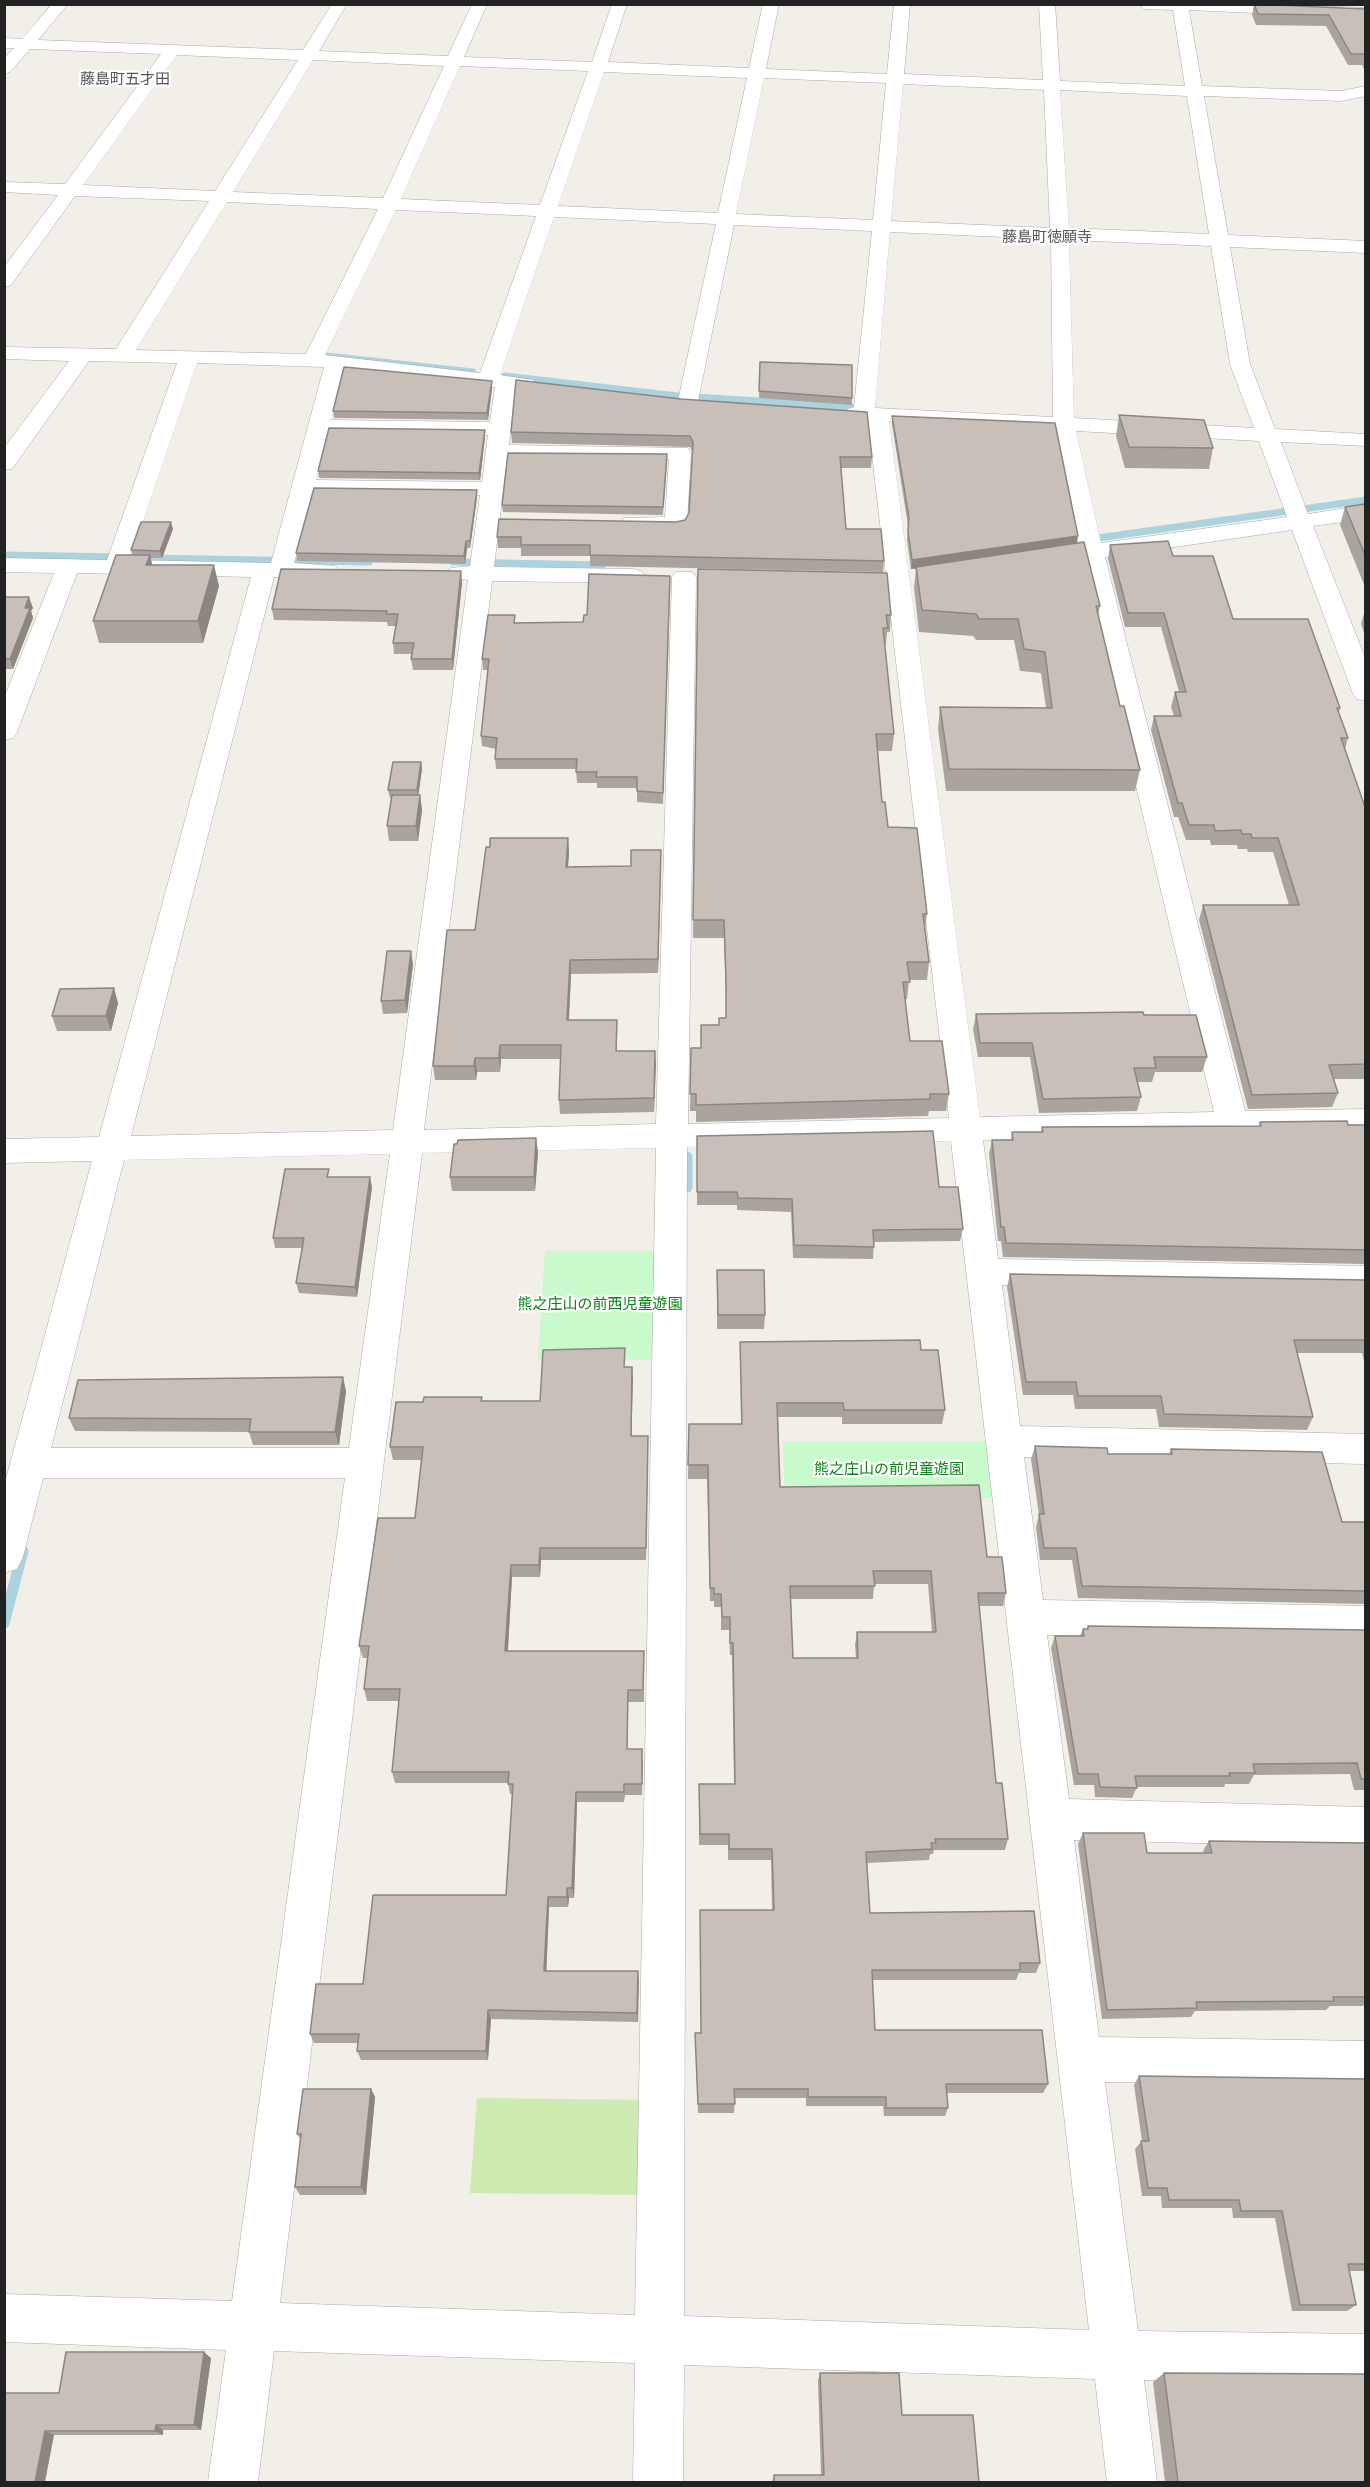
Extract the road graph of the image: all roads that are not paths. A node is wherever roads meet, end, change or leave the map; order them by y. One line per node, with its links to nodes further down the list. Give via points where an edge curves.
1 (61, 4): 12 (street)
2 (340, 4): 14 (street)
3 (480, 4): 15 (street)
4 (620, 4): 16 (street)
5 (771, 4): 18 (street)
6 (902, 4): 19 (street)
7 (1047, 4): 20 (street)
8 (1145, 4): 9 (street)
9 (1180, 5): 10 (street); 21 (street)
10 (1365, 13)
11 (4, 43): 12 (street)
12 (26, 44): 13 (street); 17 (street)
13 (172, 50): 14 (street); 24 (street)
14 (309, 56): 15 (street); 25 (street)
15 (454, 61): 16 (street); 26 (street)
16 (596, 67): 18 (street); 27 (street)
17 (4, 69)
18 (754, 73): 19 (street); 28 (street)
19 (895, 79): 20 (street); 29 (street)
20 (1053, 85): 21 (street); 30 (street)
21 (1196, 91): 22 (street, via 1341,96); 31 (street)
22 (1365, 91)
23 (4, 187): 24 (street)
24 (70, 190): 25 (street); 33 (street)
25 (221, 196): 26 (street); 36 (street)
26 (388, 205): 27 (street); 38 (street)
27 (548, 212): 28 (street); 40 (street)
28 (726, 220): 29 (street); 43 (street)
29 (882, 227): 30 (street); 46 (street)
30 (1060, 235): 31 (street); 47 (street)
31 (1221, 243): 32 (street); 49 (street, via 1240,364)
32 (1365, 248)
33 (4, 281)
34 (4, 353): 35 (street)
35 (83, 355): 36 (street); 52 (street)
36 (123, 355): 37 (street)
37 (189, 357): 38 (street); 61 (street)
38 (313, 360): 39 (street)
39 (336, 362): 40 (street); 48 (street)
40 (497, 380): 41 (street); 50 (street)
41 (551, 386)
42 (665, 399): 43 (street)
43 (688, 401): 44 (street)
44 (712, 403)
45 (829, 411): 46 (street)
46 (871, 414): 47 (street); 73 (street, via 897,575)
47 (1064, 424): 49 (street); 60 (street)
48 (319, 426): 50 (street); 53 (street)
49 (1269, 435): 51 (street); 56 (street)
50 (498, 440): 54 (street); 59 (street, via 680,453 676,524)
51 (1365, 440)
52 (4, 464)
53 (303, 486): 54 (street); 63 (street)
54 (492, 489): 57 (street)
55 (1365, 513): 56 (street)
56 (1298, 514): 60 (street); 69 (street)
57 (488, 521): 58 (street); 66 (street)
58 (512, 521)
59 (606, 523)
60 (1090, 544): 62 (street); 72 (street)
61 (119, 561): 63 (street); 65 (street)
62 (1023, 562)
63 (278, 565): 67 (street); 76 (street)
64 (4, 566): 65 (street)
65 (68, 566): 70 (street)
66 (483, 567): 68 (street); 74 (street, via 696,578); 75 (street)
67 (352, 572)
68 (435, 573)
69 (1365, 694)
70 (4, 732)
71 (1365, 1120): 72 (street)
72 (1232, 1123): 73 (street)
73 (965, 1129): 74 (street); 78 (street)
74 (671, 1137): 75 (street); 93 (street)
75 (407, 1142): 76 (street); 83 (street)
76 (110, 1150): 77 (street); 82 (street)
77 (4, 1151)
78 (985, 1272): 79 (street); 80 (street)
79 (1365, 1279)
80 (1005, 1441): 81 (street); 85 (street)
81 (1365, 1449)
82 (29, 1463): 83 (street); 84 (street)
83 (365, 1463): 92 (street)
84 (4, 1557)
85 (1028, 1617): 86 (street); 87 (street)
86 (1365, 1623)
87 (1052, 1819): 88 (street); 89 (street)
88 (1365, 1827)
89 (1082, 2059): 90 (street); 94 (street)
90 (1365, 2063)
91 (4, 2318): 92 (street)
92 (253, 2326): 93 (street); 96 (street)
93 (659, 2339): 94 (street); 97 (street)
94 (1116, 2355): 95 (street); 98 (street)
95 (1365, 2358)
96 (233, 2482)
97 (658, 2482)
98 (1132, 2482)

